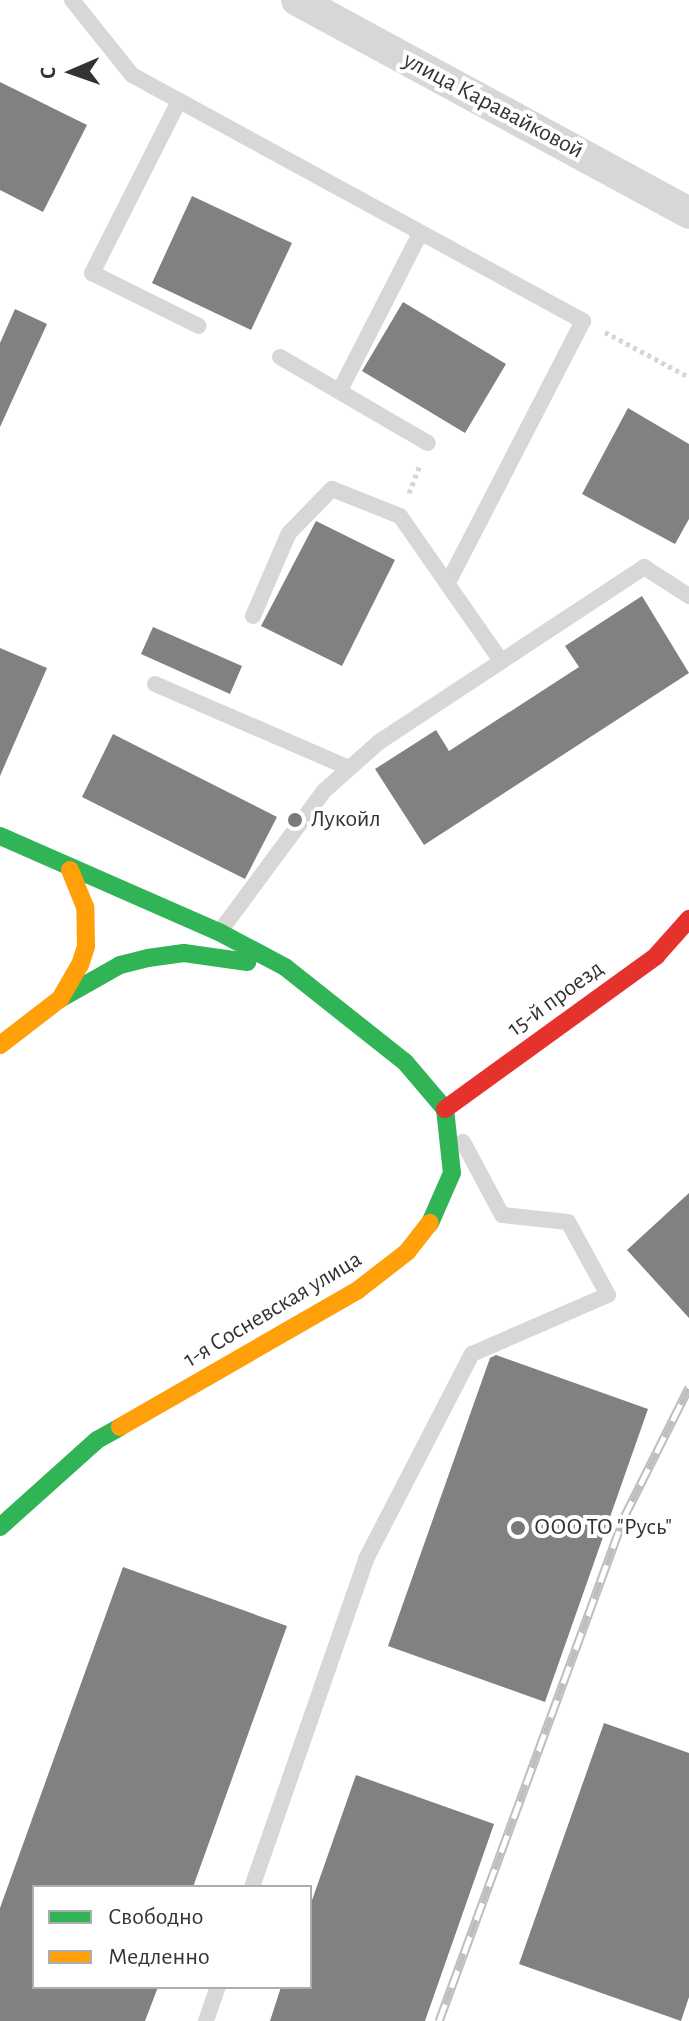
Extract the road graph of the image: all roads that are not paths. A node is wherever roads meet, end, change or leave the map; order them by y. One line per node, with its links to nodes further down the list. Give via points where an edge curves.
1 (72, 0): 3 (lane, via 132,75)
2 (297, 0): 4 (street, улица Каравайковой)
3 (179, 101): 5 (lane); 6 (lane, via 92,273)
4 (689, 213)
5 (420, 234): 8 (lane); 10 (lane, via 583,321)
6 (199, 326)
7 (280, 357): 8 (lane)
8 (340, 390): 9 (lane)
9 (428, 443)
10 (447, 584): 12 (lane, via 400,516 332,489 289,533); 13 (lane)
11 (689, 596): 13 (lane, via 644,567)
12 (253, 616)
13 (499, 658): 15 (lane)
14 (155, 684): 15 (lane)
15 (347, 767): 19 (lane)
16 (0, 836): 17 (main road)
17 (70, 870): 19 (main road); 21 (main road, via 85,907 86,946)
18 (689, 919): 23 (main road, 15-й проезд, via 656,956)
19 (219, 932): 20 (main road)
20 (303, 982): 21 (main road, via 245,961 184,953 120,965); 23 (main road, via 405,1062)
21 (60, 999): 22 (main road)
22 (0, 1045)
23 (445, 1109): 24 (main road, 1-я Сосневская улица, via 452,1173 434,1219 407,1252 358,1290 97,1440); 25 (lane, via 502,1215 568,1222 608,1295 472,1354 366,1559)
24 (0, 1527)
25 (253, 1885)
26 (217, 1989): 27 (lane)
27 (206, 2021)

